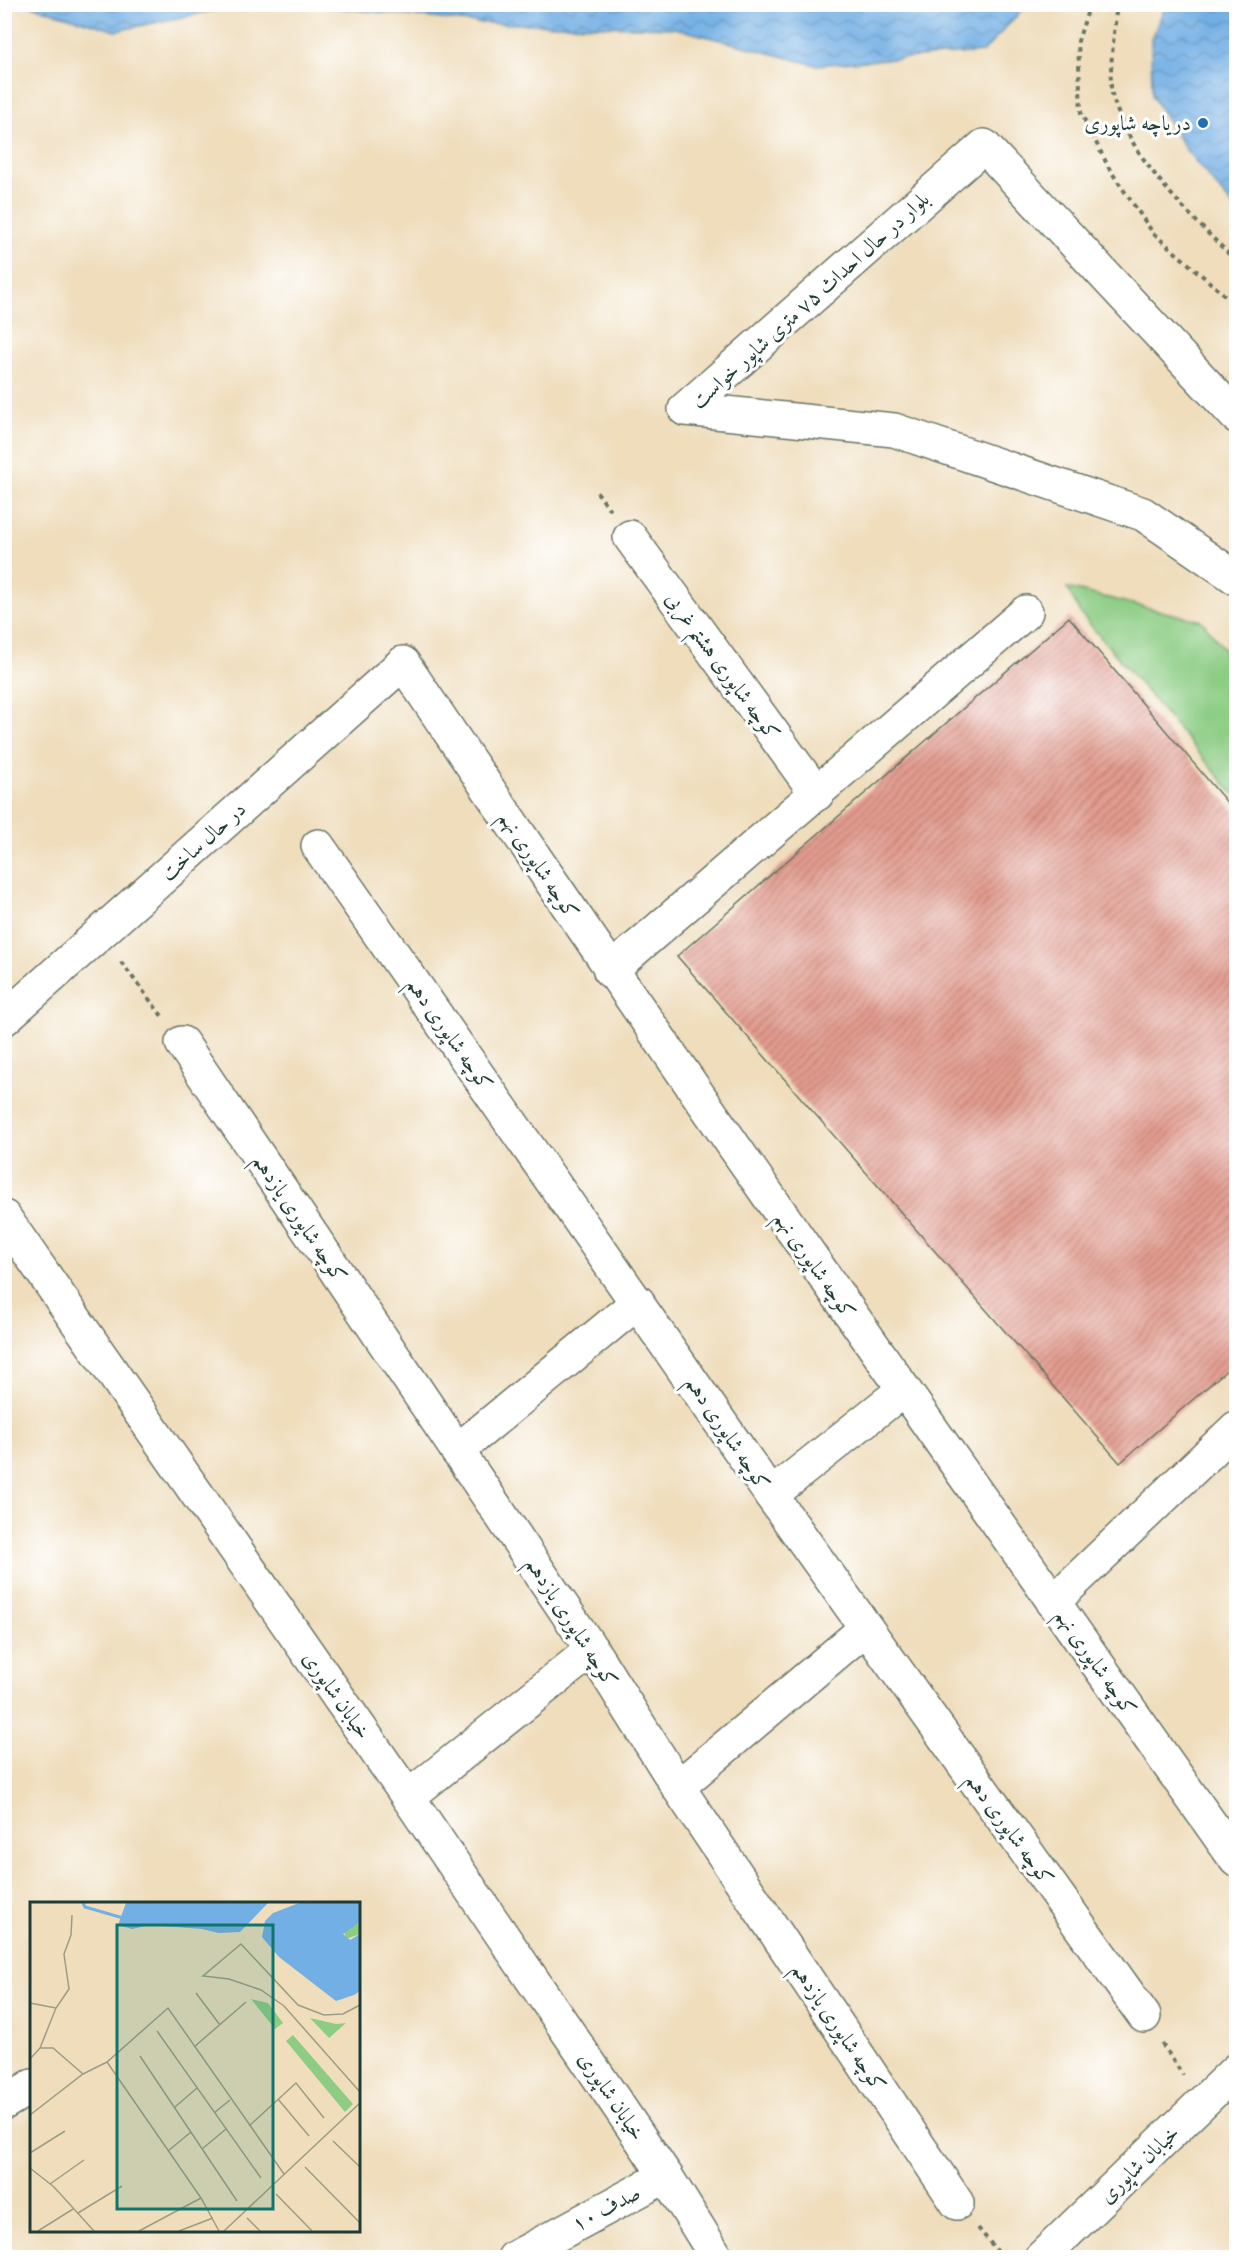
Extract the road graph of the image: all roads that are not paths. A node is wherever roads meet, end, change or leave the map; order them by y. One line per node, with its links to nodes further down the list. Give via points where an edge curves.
1 (1236, 416): 3 (street, بلوار در حال احداث ۷۵ متری شاپور خواست, via 984,146 685,409 894,430 1143,514)
2 (630, 537): 6 (street, کوچه شاپوری هشتم غربی)
3 (1236, 578)
4 (1026, 612): 6 (street)
5 (403, 663): 8 (street, کوچه شاپوری نهم); 9 (street, در حال ساخت)
6 (817, 794): 8 (street)
7 (318, 846): 12 (street, کوچه شاپوری دهم)
8 (610, 971): 13 (street, کوچه شاپوری نهم)
9 (4, 1019)
10 (182, 1043): 15 (street, کوچه شاپوری یازدهم)
11 (4, 1216): 21 (street, خیابان شاپوری)
12 (638, 1302): 15 (street); 16 (street, کوچه شاپوری دهم)
13 (902, 1391): 16 (street); 17 (street, کوچه شاپوری نهم)
14 (1236, 1428): 17 (street)
15 (458, 1451): 19 (street, کوچه شاپوری یازدهم)
16 (771, 1496): 18 (street, کوچه شاپوری دهم)
17 (1053, 1602): 22 (street, کوچه شاپوری نهم)
18 (866, 1628): 20 (street); 23 (street, کوچه شاپوری دهم)
19 (592, 1650): 20 (street, کوچه شاپوری یازدهم); 21 (street)
20 (678, 1787): 28 (street, کوچه شاپوری یازدهم)
21 (408, 1797): 27 (street, خیابان شاپوری)
22 (1236, 1860)
23 (1144, 2016)
24 (1236, 2070): 31 (street, خیابان شاپوری)
25 (30, 2087): 26 (street)
26 (4, 2103)
27 (666, 2176): 29 (street, صدف ۱۰); 30 (street, خیابان شاپوری)
28 (957, 2203)
29 (514, 2258)
30 (717, 2258)
31 (1041, 2258)

